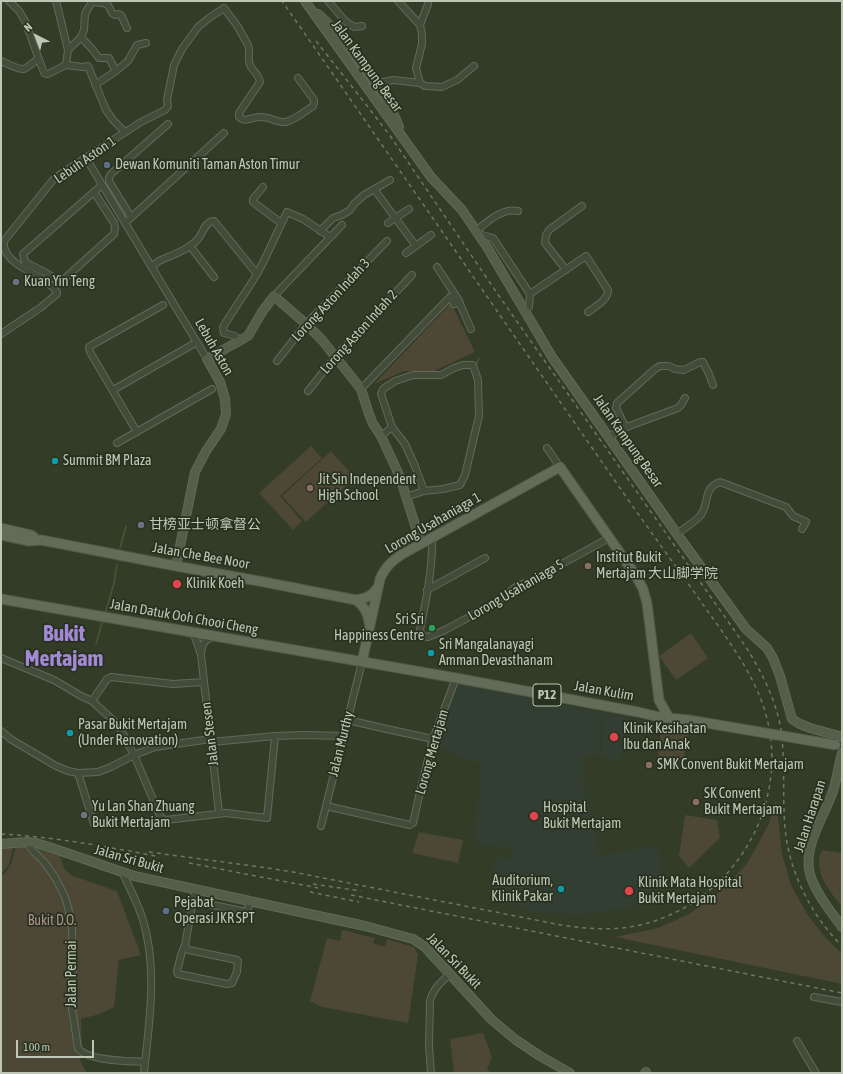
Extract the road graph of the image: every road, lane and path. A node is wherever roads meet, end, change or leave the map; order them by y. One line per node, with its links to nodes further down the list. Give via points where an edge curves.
1 (9, 1): 15 (street, via 19,11)
2 (56, 1): 14 (street)
3 (305, 1): 8 (street, Jalan Kampung Besar)
4 (328, 1): 10 (street, via 344,21 354,27)
5 (398, 1): 9 (street)
6 (94, 2): 11 (street, via 108,5 114,15 121,15); 12 (street, via 85,14)
7 (428, 4): 9 (street)
8 (310, 9): 23 (street, Jalan Kampung Besar, via 330,25); 27 (street, Jalan Kampung Besar)
9 (420, 25): 21 (street, via 422,44 416,68)
10 (362, 26)
11 (127, 28)
12 (81, 37): 14 (street); 19 (street, via 99,58 109,58)
13 (146, 43): 19 (street, via 137,45 128,61)
14 (68, 50): 17 (street)
15 (38, 59): 16 (street, via 24,69); 17 (street, via 46,74)
16 (1, 60)
17 (66, 65): 22 (street, via 88,66)
18 (474, 66): 21 (street, via 457,80 442,87 425,86)
19 (116, 71): 22 (street)
20 (298, 78): 25 (street, Lebuh Aston 1, via 314,100 312,106 284,122 267,116 240,119 239,114 260,82 249,63 248,45 224,8 198,27 182,49 174,65 168,106 165,110)
21 (420, 83): 23 (street, via 393,80)
22 (95, 85): 25 (street, via 106,110)
23 (377, 85): 27 (street, Jalan Kampung Besar, via 395,116)
24 (168, 124): 37 (street, via 109,178)
25 (125, 132): 28 (street, Lebuh Aston 1)
26 (224, 133): 37 (street)
27 (403, 138): 44 (street, Jalan Kampung Besar, via 431,177 462,210)
28 (86, 158): 30 (street, Lebuh Aston); 65 (street, Lebuh Aston 1, via 53,180 4,241 4,250 12,259 20,267 44,280 57,294)
29 (390, 180): 32 (street)
30 (102, 185): 33 (street); 40 (street, Lebuh Aston)
31 (264, 187): 41 (street, via 253,202)
32 (374, 189): 38 (street); 43 (street, via 360,198 350,210 333,218)
33 (94, 192): 33 (street, via 23,254 25,262 62,281 114,234 114,223)
34 (582, 206): 53 (street, via 549,230 546,235 545,243)
35 (409, 209): 38 (street)
36 (518, 211): 44 (street, via 495,216)
37 (131, 217): 40 (street)
38 (396, 217): 39 (street); 49 (street)
39 (388, 222)
40 (125, 223): 52 (street, Lebuh Aston)
41 (281, 223): 43 (street, via 287,212); 54 (street)
42 (342, 225): 46 (street)
43 (320, 231): 46 (street)
44 (476, 231): 57 (street, via 493,238); 61 (street, Jalan Kampung Besar, via 488,246)
45 (431, 235): 49 (street)
46 (330, 237): 58 (street)
47 (387, 241): 63 (street, Lorong Aston Indah 3)
48 (190, 246): 52 (street, via 159,261); 54 (street, via 199,238 207,224 214,221); 56 (street)
49 (416, 246): 50 (street)
50 (406, 253)
51 (437, 267): 59 (street)
52 (152, 268): 67 (street, Lebuh Aston)
53 (566, 270): 57 (street); 62 (street, via 586,256 608,290 605,298)
54 (257, 274): 66 (street, via 223,327 224,333)
55 (412, 275): 68 (street, Lorong Aston Indah 2)
56 (214, 277)
57 (530, 294): 61 (street, via 529,307)
58 (274, 296): 63 (street); 66 (street, via 248,336)
59 (460, 303): 64 (street); 73 (street, via 454,304 450,297)
60 (163, 305): 74 (street, via 89,347)
61 (525, 311): 81 (street, Jalan Kampung Besar, via 552,357)
62 (588, 312)
63 (306, 324): 68 (street); 70 (street, Lorong Aston Indah 3)
64 (472, 329)
65 (1, 334)
66 (239, 340): 69 (street)
67 (197, 342): 69 (street, Lebuh Aston); 74 (street)
68 (336, 357): 73 (street); 75 (street, Lorong Aston Indah 2)
69 (207, 360): 96 (street, Lebuh Aston, via 220,382 226,399 226,414 221,429 195,472)
70 (277, 361)
71 (713, 385): 78 (street, via 703,362 684,370 660,366 617,403 616,408)
72 (212, 389): 79 (street)
73 (361, 389): 80 (street, via 371,419)
74 (113, 390): 79 (street)
75 (308, 390)
76 (685, 398): 78 (street, via 678,408)
77 (392, 427): 80 (street); 85 (street, via 405,444); 85 (street, via 381,394 383,389 395,381 414,375 441,375 454,368 473,364 478,380 479,416 465,475 460,485)
78 (624, 428): 81 (street)
79 (137, 432): 82 (street)
80 (381, 436): 86 (street, via 400,477)
81 (609, 437): 89 (street, Jalan Kampung Besar)
82 (117, 443)
83 (547, 448): 84 (street)
84 (560, 467): 91 (main road, Lorong Usahaniaga 1); 92 (main road)
85 (424, 491): 86 (street)
86 (406, 497): 94 (street)
87 (1, 528): 93 (main road, Jalan Che Bee Noor)
88 (802, 529): 89 (street, via 806,522 793,516 786,507 720,482 710,489 701,515)
89 (677, 534): 117 (street, Jalan Kampung Besar, via 746,629 770,651 792,719 810,728)
90 (1, 535): 93 (main road, Jalan Che Bee Noor, via 29,541)
91 (432, 538): 94 (main road, Lorong Usahaniaga 1); 98 (street)
92 (609, 538): 98 (street, Lorong Usahaniaga 5, via 518,586 497,602 428,637 422,636 420,630); 109 (main road, via 643,590 647,603)
93 (41, 540): 96 (main road, Jalan Che Bee Noor)
94 (421, 544): 97 (main road, Lorong Usahaniaga 1, via 391,562 383,573)
95 (485, 558): 98 (street)
96 (176, 566): 100 (main road, Jalan Che Bee Noor)
97 (379, 586): 100 (main road, via 367,598); 101 (main road, Lorong Usahaniaga 1)
98 (427, 590)
99 (1, 599): 102 (main road, Jalan Datuk Ooh Chooi Cheng)
100 (356, 600): 101 (main road, via 367,612)
101 (370, 628): 106 (main road, Lorong Usahaniaga 1)
102 (191, 632): 103 (main road, Jalan Datuk Ooh Chooi Cheng); 104 (street, Jalan Stesen)
103 (215, 637): 104 (street, via 206,640); 106 (main road, Jalan Datuk Ooh Chooi Cheng)
104 (201, 655): 108 (street, Jalan Stesen)
105 (1, 658): 110 (street, via 54,680)
106 (362, 662): 107 (main road, Jalan Kulim / P12); 113 (street, Jalan Murthy)
107 (456, 678): 111 (main road, Jalan Kulim / P12); 118 (street, Lorong Mertajam)
108 (204, 682): 110 (street, via 173,684 111,677); 119 (street, Jalan Stesen)
109 (659, 700): 111 (main road, via 655,709); 112 (main road)
110 (92, 701): 122 (street, via 115,722)
111 (638, 712): 112 (main road, Jalan Kulim / P12)
112 (670, 718): 120 (main road, Jalan Kulim / P12, bridge)
113 (348, 720): 116 (street, Jalan Murthy); 118 (street)
114 (1, 731): 123 (street, via 56,766)
115 (275, 736): 116 (street); 119 (street); 125 (street, via 268,818)
116 (344, 736): 124 (street, Jalan Murthy)
117 (842, 737)
118 (433, 739): 124 (street, Lorong Mertajam, via 413,824)
119 (212, 740): 122 (street, via 155,747); 125 (street, Jalan Stesen)
120 (839, 745)
121 (842, 753): 134 (street, Jalan Harapan, via 834,789 811,844 809,860 814,884)
122 (134, 755): 123 (street, via 98,772); 125 (street, via 161,818 166,820)
123 (78, 773): 126 (street)
124 (326, 806): 127 (street, Jalan Murthy)
125 (219, 813)
126 (94, 824)
127 (321, 826)
128 (27, 842): 129 (street, Jalan Sri Bukit); 130 (street, Jalan Sri Bukit); 140 (street, Jalan Permai, via 56,879 68,907 72,928 72,1009 78,1048 82,1053 101,1058)
129 (1, 844)
130 (122, 872): 131 (street, Jalan Sri Bukit); 140 (street, via 143,920 148,942 152,995)
131 (195, 890): 132 (street, Jalan Sri Bukit); 133 (street)
132 (250, 901): 133 (street, via 247,912); 136 (street, Jalan Sri Bukit, via 413,939 425,947)
133 (193, 902): 135 (street)
134 (842, 927)
135 (187, 947): 135 (street, via 237,960 237,972 232,983 178,974 181,954)
136 (450, 974): 142 (street, via 436,987 430,1001); 143 (street, Jalan Sri Bukit, via 492,1020 516,1040)
137 (814, 997): 138 (street)
138 (842, 1002)
139 (797, 1041): 144 (street)
140 (145, 1062): 141 (street)
141 (144, 1073)
142 (431, 1073)
143 (570, 1073)
144 (816, 1073)

